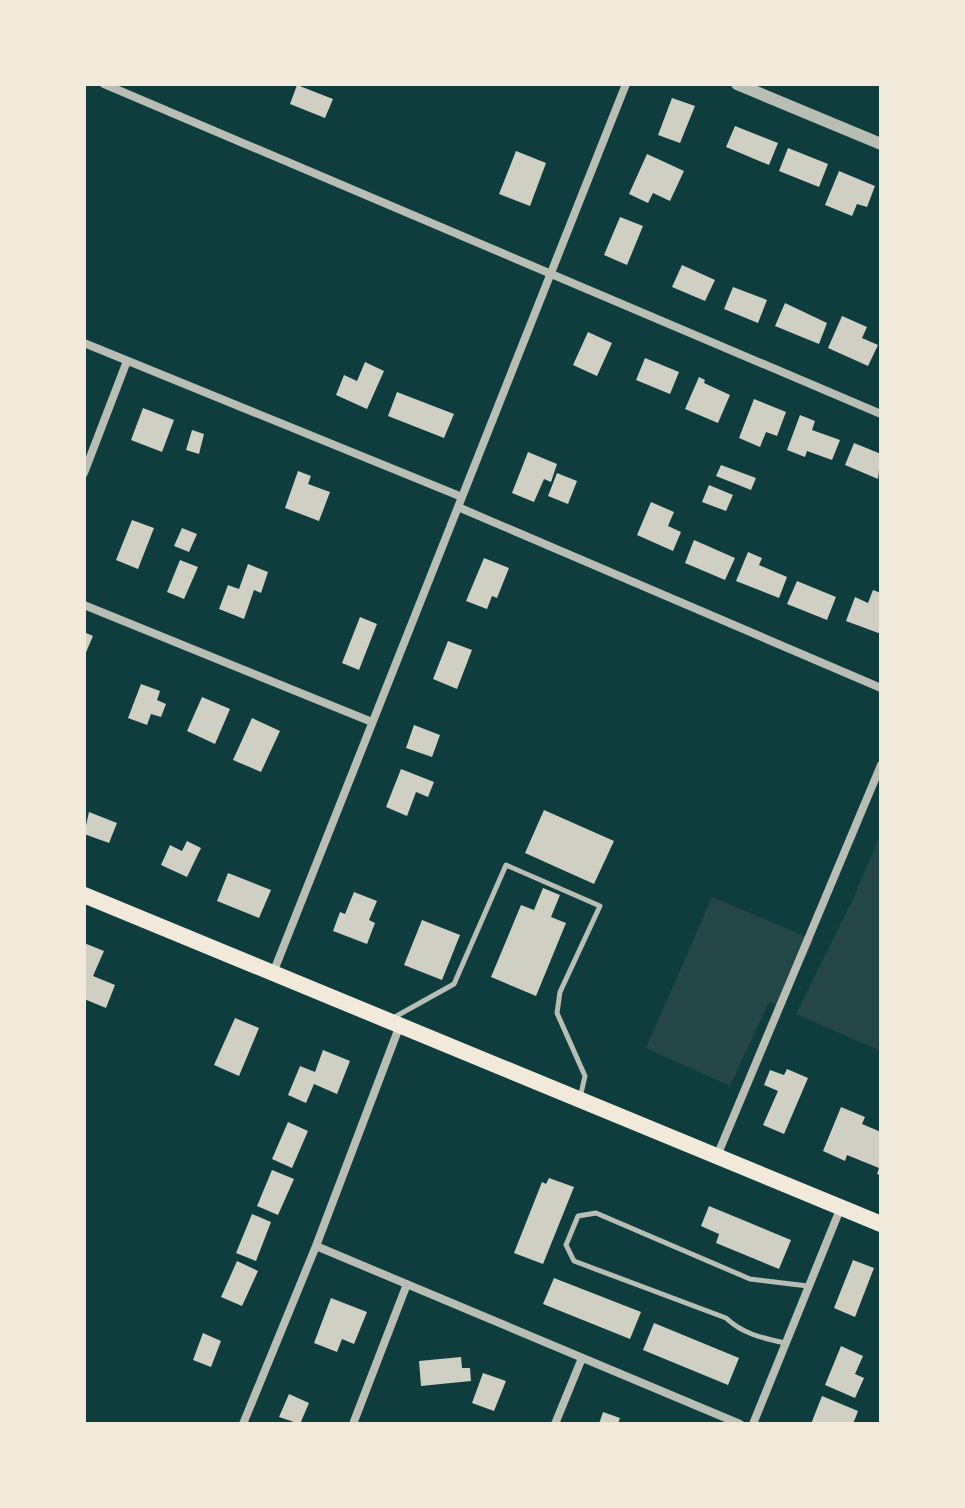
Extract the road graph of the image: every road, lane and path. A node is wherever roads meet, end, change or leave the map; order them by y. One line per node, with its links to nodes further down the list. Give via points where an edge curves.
1 (104, 84): 5 (street)
2 (626, 84): 5 (street)
3 (737, 84): 4 (street)
4 (881, 144)
5 (551, 274): 8 (street); 10 (street)
6 (84, 343): 7 (street)
7 (127, 361): 9 (street); 10 (street)
8 (881, 414)
9 (84, 473)
10 (462, 497): 11 (street)
11 (458, 507): 13 (street); 14 (street)
12 (84, 605): 14 (street)
13 (881, 688)
14 (372, 722): 17 (street)
15 (881, 765): 20 (street)
16 (84, 895): 17 (main road)
17 (273, 973): 18 (main road)
18 (394, 1022): 19 (main road); 19 (lane, via 454,984 506,865 600,906 560,992 557,1013 585,1076); 23 (street)
19 (579, 1100): 20 (main road)
20 (716, 1157): 21 (main road)
21 (841, 1207): 22 (main road); 25 (street)
22 (881, 1224)
23 (316, 1246): 24 (street); 28 (street)
24 (407, 1284): 27 (street); 29 (street)
25 (809, 1286): 26 (street); 26 (lane, via 750,1279 596,1213 578,1216 572,1230 566,1245 574,1261 726,1318 753,1335)
26 (786, 1343): 32 (street)
27 (582, 1358): 30 (street); 31 (street)
28 (243, 1424)
29 (353, 1424)
30 (555, 1424)
31 (740, 1424)
32 (753, 1424)

